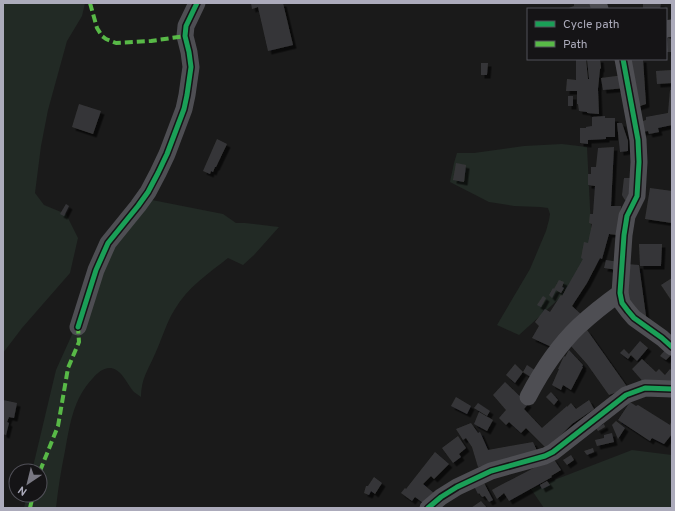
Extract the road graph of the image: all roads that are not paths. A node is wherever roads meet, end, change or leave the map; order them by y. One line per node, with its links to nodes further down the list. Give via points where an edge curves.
1 (196, 3): 4 (street, via 186,26 185,36 191,67 184,109 167,154 151,185 138,206 108,243 96,270)
2 (623, 60): 3 (street, via 638,140 638,177 637,196 627,216 624,235)
3 (620, 293): 5 (street, via 622,303 634,318); 7 (street, via 578,326 562,344 537,379)
4 (78, 328)
5 (672, 347)
6 (672, 389): 8 (street, via 645,388 626,395 553,452 491,471 457,487)
7 (528, 397)
8 (428, 508)

